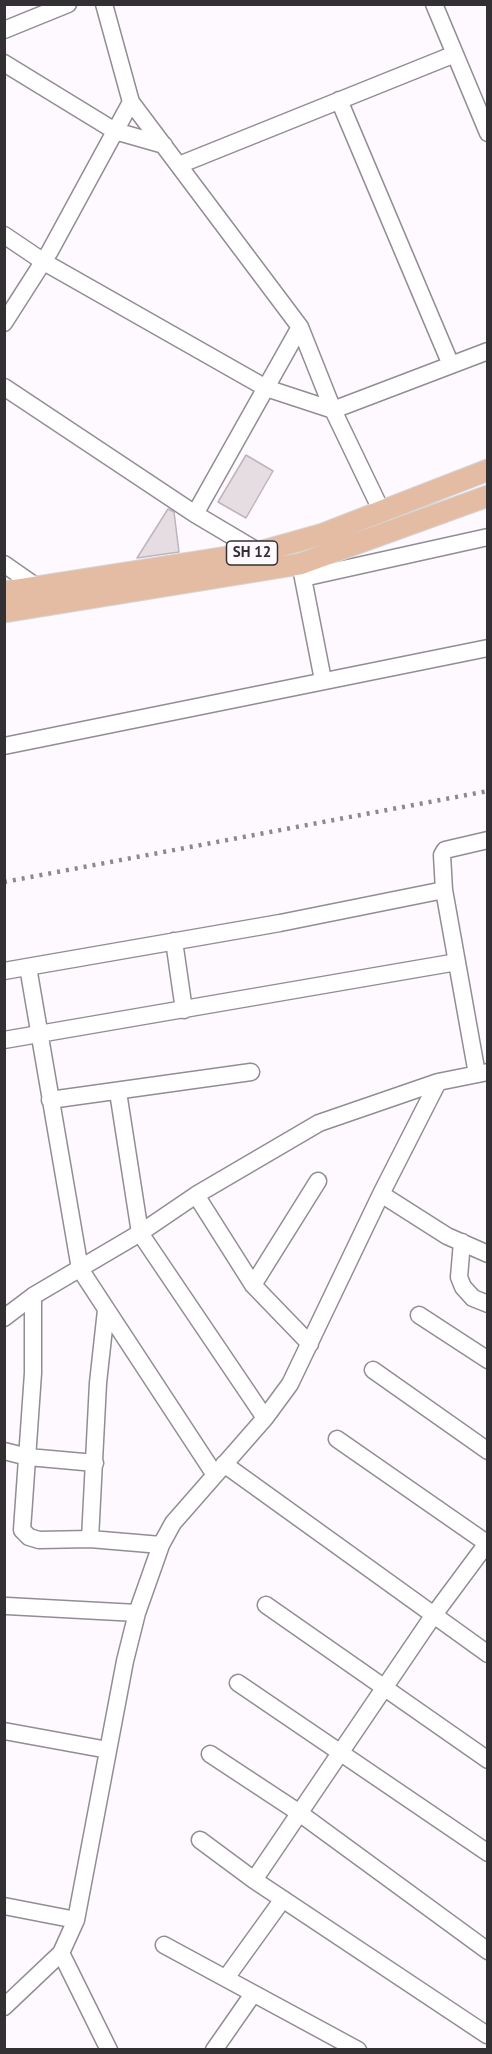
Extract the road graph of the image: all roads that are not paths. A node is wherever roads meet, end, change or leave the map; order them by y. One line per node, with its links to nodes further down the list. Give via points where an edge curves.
1 (68, 4): 4 (street)
2 (104, 4): 8 (street)
3 (434, 4): 5 (street)
4 (4, 30)
5 (454, 54): 7 (street); 10 (street)
6 (4, 63): 9 (street)
7 (339, 100): 12 (street); 18 (street)
8 (131, 102): 9 (street); 11 (street)
9 (116, 131): 11 (street); 14 (street)
10 (488, 133)
11 (164, 146): 12 (street)
12 (179, 165): 16 (street)
13 (4, 235): 14 (street)
14 (44, 261): 15 (street); 20 (street)
15 (4, 323)
16 (300, 327): 20 (street); 21 (street)
17 (488, 351): 18 (street)
18 (451, 364): 21 (street)
19 (4, 387): 25 (street)
20 (266, 388): 21 (street); 25 (street)
21 (333, 410): 24 (street)
22 (488, 470): 24 (main road, SH 12)
23 (488, 496): 29 (main road, SH 12)
24 (382, 512): 27 (main road, SH 12)
25 (195, 514): 27 (street)
26 (488, 537): 29 (street)
27 (259, 552): 30 (main road, SH 12)
28 (4, 564): 30 (street)
29 (301, 571): 32 (main road, SH 12); 34 (street)
30 (37, 587): 31 (main road, SH 12)
31 (4, 592)
32 (4, 612)
33 (488, 648): 34 (street)
34 (323, 680): 35 (street)
35 (4, 746)
36 (488, 840): 37 (street, via 445,850)
37 (444, 890): 38 (street); 39 (street)
38 (174, 941): 40 (street); 42 (street)
39 (457, 962): 42 (street); 46 (street)
40 (28, 967): 41 (street); 43 (street)
41 (4, 971)
42 (184, 1010): 43 (street)
43 (39, 1032): 44 (street); 49 (street)
44 (4, 1040)
45 (251, 1072): 48 (street)
46 (482, 1073): 47 (street)
47 (438, 1082): 51 (street); 52 (street, via 319,1123)
48 (118, 1092): 49 (street); 53 (street)
49 (50, 1101): 56 (street)
50 (318, 1181): 57 (street)
51 (381, 1194): 54 (street); 63 (street)
52 (196, 1195): 53 (street); 57 (street)
53 (140, 1233): 56 (street); 66 (street)
54 (448, 1236): 55 (street); 59 (street, via 463,1287 473,1298)
55 (488, 1254)
56 (80, 1269): 58 (street); 60 (street)
57 (253, 1285): 63 (street)
58 (33, 1296): 62 (street); 70 (street)
59 (488, 1304)
60 (106, 1310): 71 (street); 72 (street)
61 (419, 1315): 64 (street)
62 (4, 1318)
63 (310, 1344): 66 (street, via 290,1384)
64 (488, 1360)
65 (373, 1370): 69 (street)
66 (265, 1418): 72 (street)
67 (337, 1439): 74 (street)
68 (4, 1451): 70 (street)
69 (488, 1451)
70 (28, 1457): 71 (street); 73 (street, via 22,1530 39,1540)
71 (95, 1462): 73 (street)
72 (220, 1469): 75 (street, via 173,1523); 79 (street, via 249,1480)
73 (90, 1539): 75 (street)
74 (487, 1543): 79 (street)
75 (161, 1545): 78 (street)
76 (266, 1605): 82 (street)
77 (7, 1606): 78 (street)
78 (137, 1613): 84 (street)
79 (433, 1616): 80 (street); 82 (street)
80 (488, 1654)
81 (238, 1683): 85 (street)
82 (384, 1688): 85 (street); 87 (street)
83 (4, 1731): 84 (street)
84 (108, 1750): 94 (street)
85 (340, 1752): 88 (street); 90 (street)
86 (210, 1754): 88 (street)
87 (488, 1760)
88 (298, 1812): 91 (street); 96 (street)
89 (200, 1840): 91 (street)
90 (488, 1853)
91 (254, 1880): 92 (street)
92 (283, 1899): 98 (street); 101 (street)
93 (4, 1906): 94 (street)
94 (76, 1920): 97 (street)
95 (164, 1945): 98 (street)
96 (488, 1951)
97 (61, 1953): 100 (street); 102 (street)
98 (226, 1978): 99 (street)
99 (253, 1994): 103 (street); 104 (street)
100 (4, 2007)
101 (487, 2035): 105 (street)
102 (109, 2049)
103 (214, 2049)
104 (358, 2049)
105 (481, 2049)

